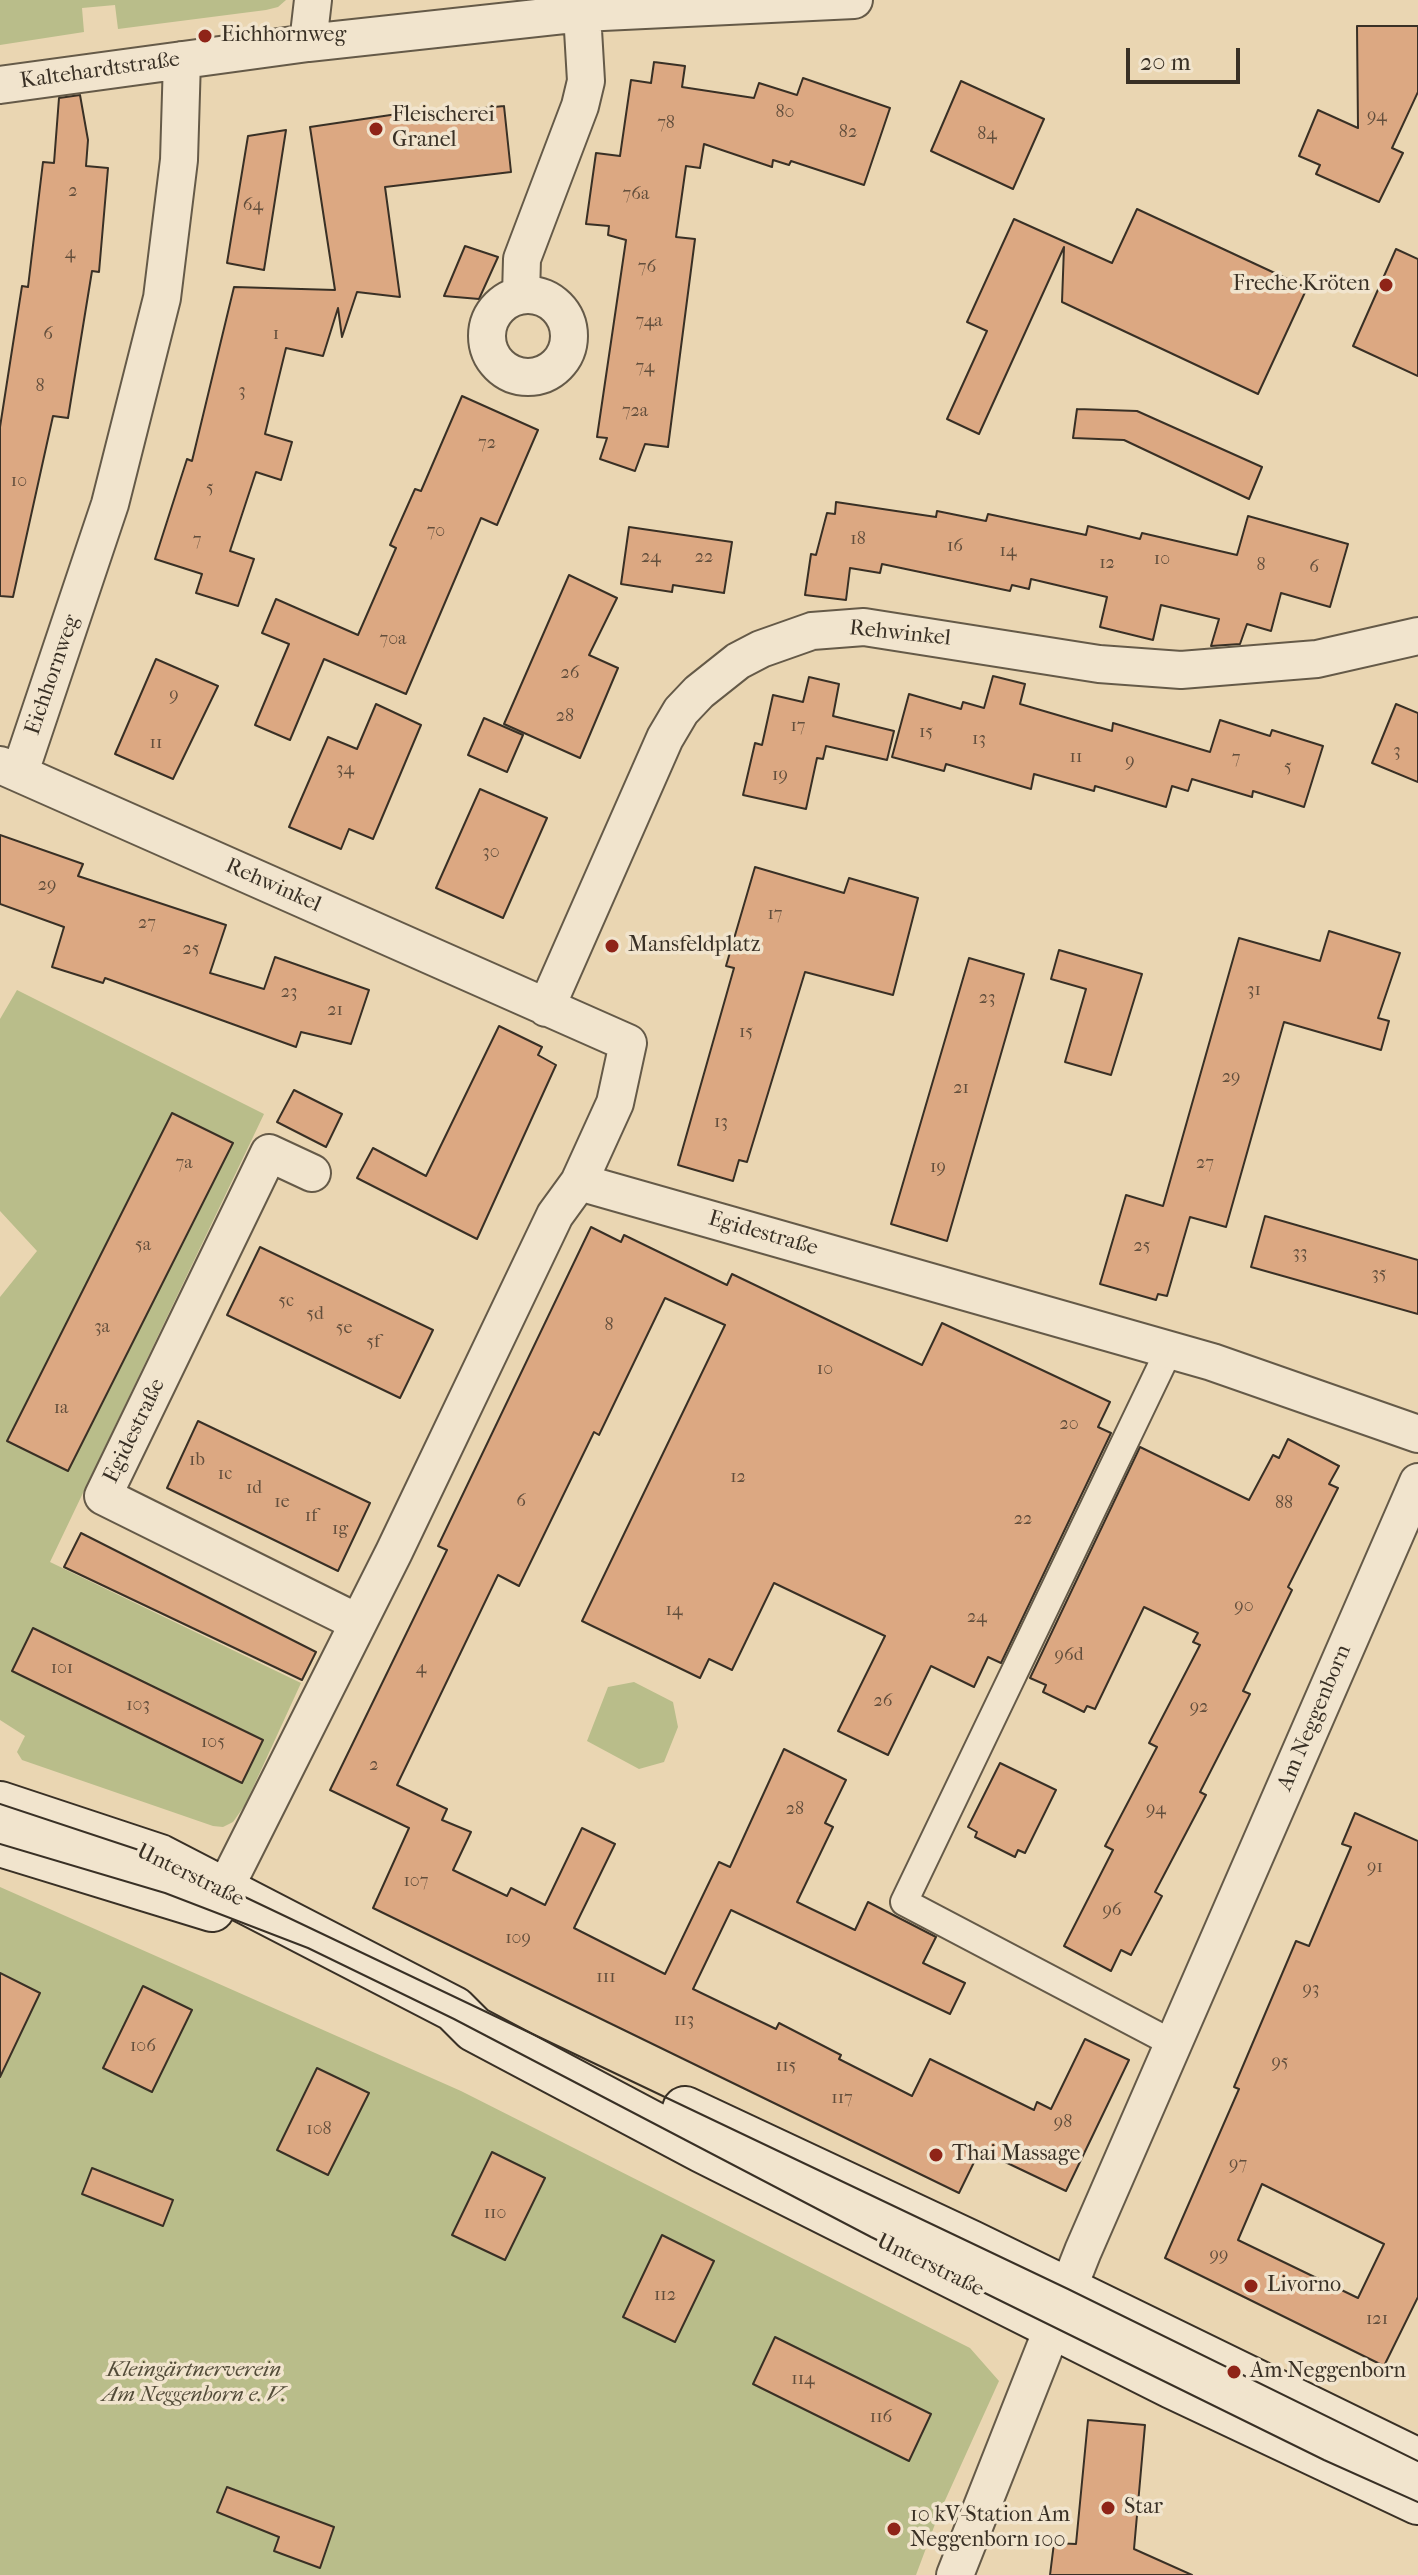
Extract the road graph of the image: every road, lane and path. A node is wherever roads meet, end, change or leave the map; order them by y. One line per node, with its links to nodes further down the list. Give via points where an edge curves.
1 (313, 0): 4 (street)
2 (854, 0): 3 (street, Kaltehardtstraße)
3 (582, 13): 4 (street, Kaltehardtstraße); 7 (street, via 586,81 522,259)
4 (308, 43): 5 (street, Kaltehardtstraße)
5 (182, 60): 6 (street, Kaltehardtstraße); 9 (street, Eichhornweg, via 179,160 162,298 110,504)
6 (0, 85)
7 (521, 295)
8 (1418, 636): 10 (street, Rehwinkel, via 1317,659 1181,670 1099,664 864,627 812,631 761,649 738,661 681,711)
9 (10, 769): 10 (street, Rehwinkel)
10 (546, 1008): 12 (street, Rehwinkel, via 628,1043 615,1103)
11 (312, 1173): 16 (street, Egidestraße, via 269,1153 103,1496)
12 (579, 1182): 13 (street, Egidestraße); 16 (street, via 555,1215)
13 (1169, 1350): 14 (street, Egidestraße); 20 (street, via 904,1902)
14 (1418, 1434)
15 (1418, 1482): 20 (street, Am Neggenborn)
16 (357, 1622): 19 (street)
17 (0, 1804): 19 (main road, Unterstraße, via 160,1857)
18 (0, 1844): 19 (main road, Unterstraße)
19 (219, 1901): 21 (main road, Unterstraße, via 372,1966 454,2009 484,2010)
20 (1174, 2044): 21 (street, Am Neggenborn)
21 (1061, 2308): 22 (main road, Unterstraße); 23 (main road, Unterstraße, via 1324,2460); 24 (street, Am Neggenborn)
22 (1418, 2461)
23 (1418, 2502)
24 (955, 2575)

